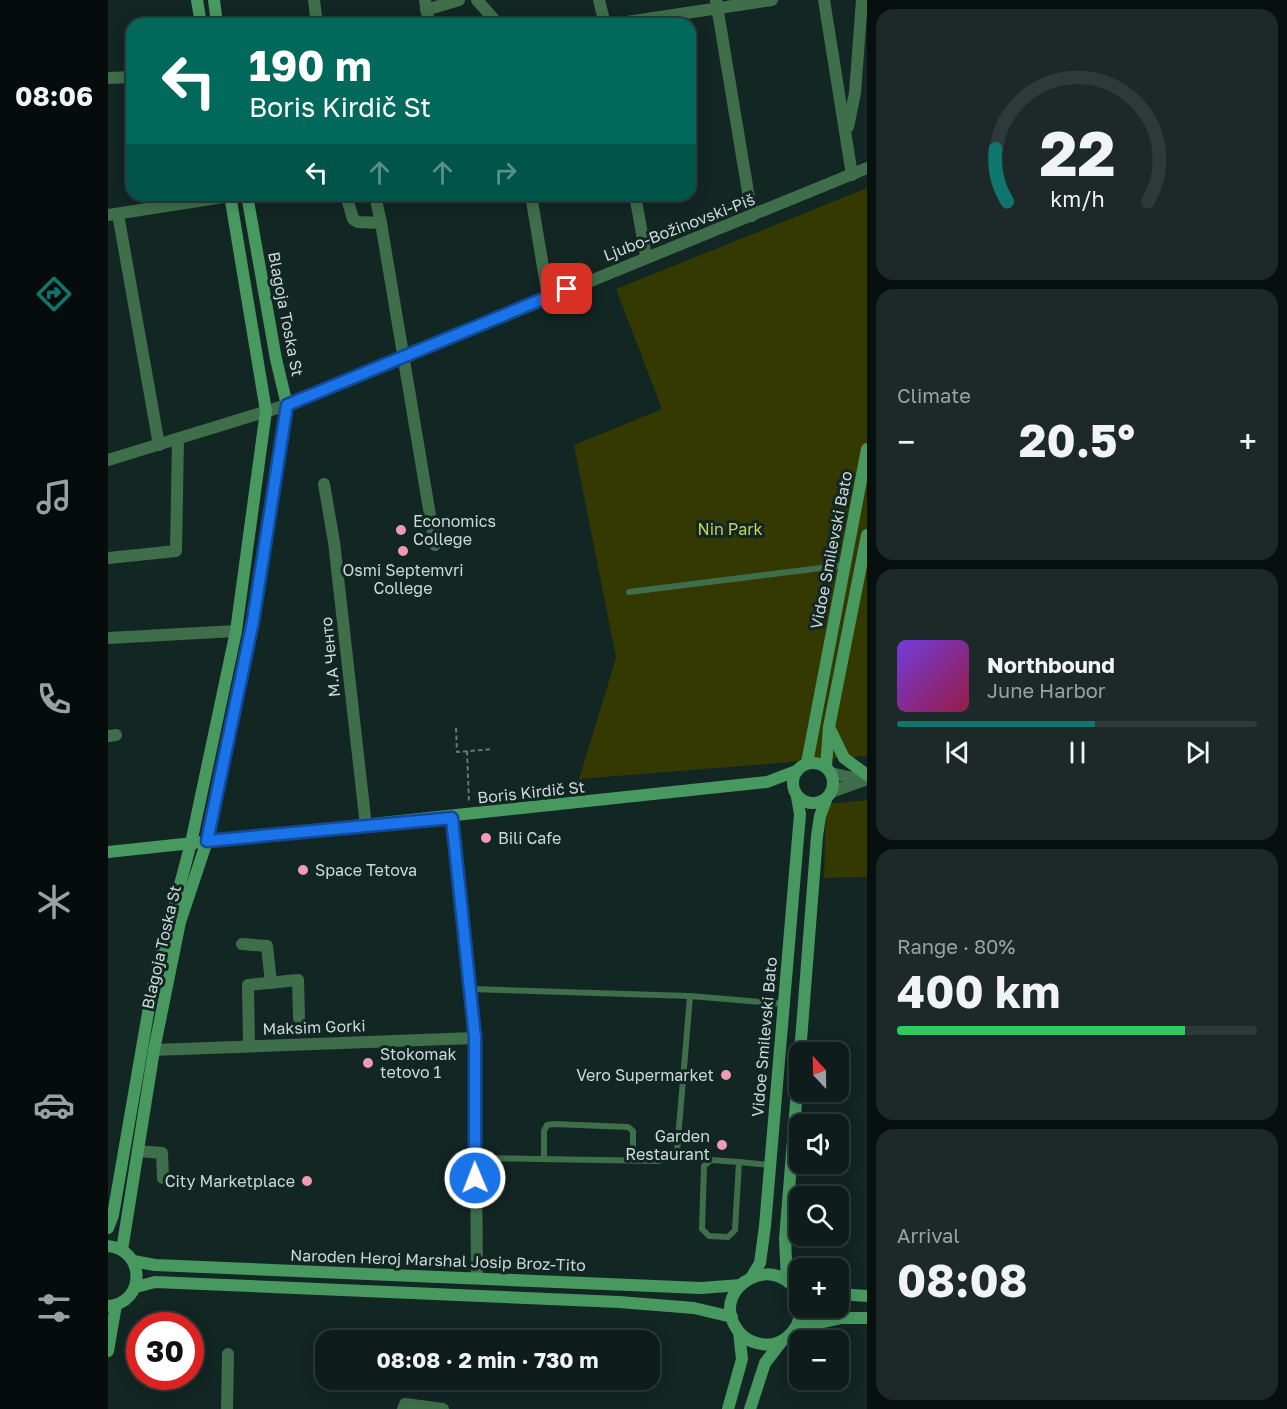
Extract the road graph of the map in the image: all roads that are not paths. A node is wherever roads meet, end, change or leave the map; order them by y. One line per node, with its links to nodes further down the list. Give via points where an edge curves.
1 (197, 0): 12 (main road)
2 (214, 0): 13 (main road)
3 (314, 0): 14 (street)
4 (459, 0): 10 (street)
5 (477, 0): 15 (street)
6 (599, 0): 16 (street)
7 (772, 0): 11 (street)
8 (824, 0): 20 (street)
9 (862, 0): 20 (street, via 855,93)
10 (426, 5)
11 (717, 5): 17 (street); 31 (street)
12 (200, 18)
13 (217, 18)
14 (317, 18)
15 (493, 18)
16 (604, 18)
17 (647, 18)
18 (126, 77): 19 (street)
19 (108, 78)
20 (847, 134): 22 (street)
21 (867, 168): 22 (street, Ljubo-Božinovski-Piš)
22 (852, 175): 31 (street, Ljubo-Božinovski-Piš)
23 (199, 201): 30 (street)
24 (231, 201): 37 (main road, Blagoja Toska St)
25 (248, 201): 36 (main road, Blagoja Toska St)
26 (348, 201): 32 (street, via 353,219)
27 (376, 201): 32 (street)
28 (532, 201): 34 (street)
29 (636, 201): 33 (street)
30 (113, 215): 39 (street)
31 (752, 216): 33 (street, Ljubo-Božinovski-Piš)
32 (381, 223): 35 (street)
33 (646, 256): 34 (street, Ljubo-Božinovski-Piš)
34 (548, 297): 35 (street, Ljubo-Božinovski-Piš)
35 (404, 358): 36 (street, Ljubo-Božinovski-Piš); 44 (street)
36 (287, 405): 37 (street, Ljubo-Božinovski-Piš); 60 (main road, Blagoja Toska St, via 253,621)
37 (266, 411): 38 (street, Ljubo-Božinovski-Piš); 48 (main road, Blagoja Toska St)
38 (178, 439): 39 (street, Ljubo-Božinovski-Piš); 45 (street, via 176,551)
39 (159, 445): 41 (street, Ljubo-Božinovski-Piš)
40 (867, 449): 46 (main road, Vidoe Smilevski Bato)
41 (108, 460)
42 (324, 484): 59 (street, М.А Ченто)
43 (867, 535): 50 (main road, Vidoe Smilevski Bato)
44 (435, 545)
45 (108, 558)
46 (845, 566): 47 (lane); 51 (main road, Vidoe Smilevski Bato)
47 (629, 592)
48 (236, 631): 49 (street); 61 (main road, Blagoja Toska St)
49 (108, 638)
50 (829, 727): 52 (main road, Vidoe Smilevski Bato); 54 (main road, via 844,758)
51 (807, 764): 52 (main road); 53 (main road)
52 (828, 770): 54 (street); 57 (main road, via 833,786)
53 (796, 771): 55 (main road, Boris Kirdič St); 56 (main road)
54 (866, 778): 57 (street)
55 (767, 782): 56 (main road, Boris Kirdič St); 58 (main road, Boris Kirdič St)
56 (796, 795): 57 (main road, via 811,804); 67 (main road, Vidoe Smilevski Bato, via 800,814)
57 (828, 796): 70 (main road, via 820,816)
58 (452, 818): 59 (main road, Boris Kirdič St); 65 (street)
59 (366, 826): 60 (main road, Boris Kirdič St)
60 (207, 841): 61 (main road, Boris Kirdič St); 72 (main road, Blagoja Toska St, via 180,922)
61 (191, 843): 62 (main road, Boris Kirdič St); 81 (main road, Blagoja Toska St, via 152,990)
62 (108, 852)
63 (242, 944): 64 (street, via 267,946)
64 (271, 983): 68 (street, via 298,980); 71 (street, via 248,985)
65 (470, 989): 66 (lane); 69 (street)
66 (690, 996): 67 (lane); 77 (lane, via 676,1151 659,1161)
67 (784, 1004): 79 (main road, Vidoe Smilevski Bato)
68 (299, 1018)
69 (475, 1038): 71 (street, Maksim Gorki); 75 (street)
70 (801, 1042)
71 (249, 1046): 72 (street, Maksim Gorki)
72 (154, 1050): 74 (main road, Blagoja Toska St)
73 (796, 1102): 85 (main road, via 784,1239)
74 (138, 1150): 80 (street, via 162,1153); 83 (main road, Blagoja Toska St)
75 (475, 1158): 76 (lane); 86 (street)
76 (544, 1158): 77 (lane); 77 (lane, via 544,1131 547,1125 554,1124 628,1127 633,1131)
77 (633, 1160)
78 (739, 1162): 78 (lane, via 711,1160 704,1166 702,1230 709,1236 728,1237 735,1230); 79 (lane)
79 (769, 1165): 87 (main road, Vidoe Smilevski Bato, via 760,1263)
80 (163, 1178)
81 (108, 1228)
82 (108, 1246): 83 (main road)
83 (122, 1250): 84 (main road)
84 (133, 1261): 86 (main road, Naroden Heroj Marshal Josip Broz-Tito); 89 (main road, via 138,1274)
85 (789, 1262)
86 (477, 1278): 87 (main road, Naroden Heroj Marshal Josip Broz-Tito, via 701,1288)
87 (746, 1281): 88 (main road, Naroden Heroj Marshal Josip Broz-Tito, via 770,1275); 93 (main road, via 731,1303)
88 (789, 1286)
89 (136, 1287): 92 (main road, via 128,1298); 93 (main road, Naroden Heroj Marshal Josip Broz-Tito, via 155,1282 620,1302 694,1308)
90 (849, 1295): 91 (main road)
91 (867, 1296)
92 (112, 1305): 99 (main road)
93 (732, 1317): 97 (main road)
94 (798, 1318): 96 (main road)
95 (867, 1318): 96 (main road, via 842,1318)
96 (796, 1328): 98 (main road)
97 (740, 1332): 98 (main road, via 756,1343); 104 (main road, via 742,1359)
98 (782, 1341): 105 (main road, via 765,1363)
99 (108, 1351)
100 (228, 1354): 102 (street)
101 (404, 1407): 103 (street)
102 (227, 1409)
103 (443, 1409)
104 (728, 1409)
105 (750, 1409)

